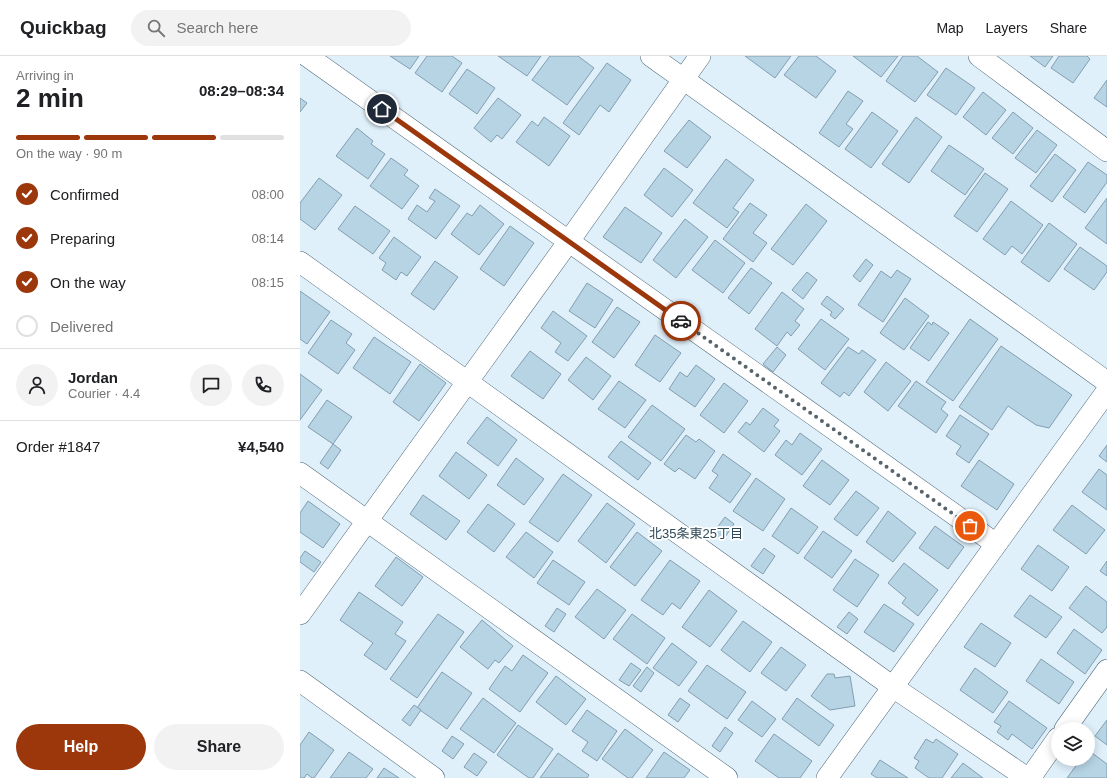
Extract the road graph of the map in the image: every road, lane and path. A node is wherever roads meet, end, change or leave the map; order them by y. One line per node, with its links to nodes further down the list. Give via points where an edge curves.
1 (307, 56): 7 (street)
2 (651, 56): 5 (street)
3 (700, 56): 5 (street)
4 (979, 56): 6 (street)
5 (683, 78): 7 (street); 10 (street)
6 (1107, 152)
7 (569, 241): 9 (street); 14 (street)
8 (300, 262): 9 (street)
9 (468, 382): 13 (street); 18 (street)
10 (1107, 382)
11 (1107, 391): 14 (street)
12 (300, 473): 13 (street)
13 (367, 521): 15 (street); 22 (street)
14 (996, 544): 18 (street)
15 (300, 614)
16 (1107, 670): 19 (street)
17 (300, 681): 21 (street)
18 (893, 687): 23 (street); 24 (street)
19 (1070, 722)
20 (1051, 747): 24 (street)
21 (434, 778)
22 (727, 778)
23 (827, 778)
24 (1028, 778)

